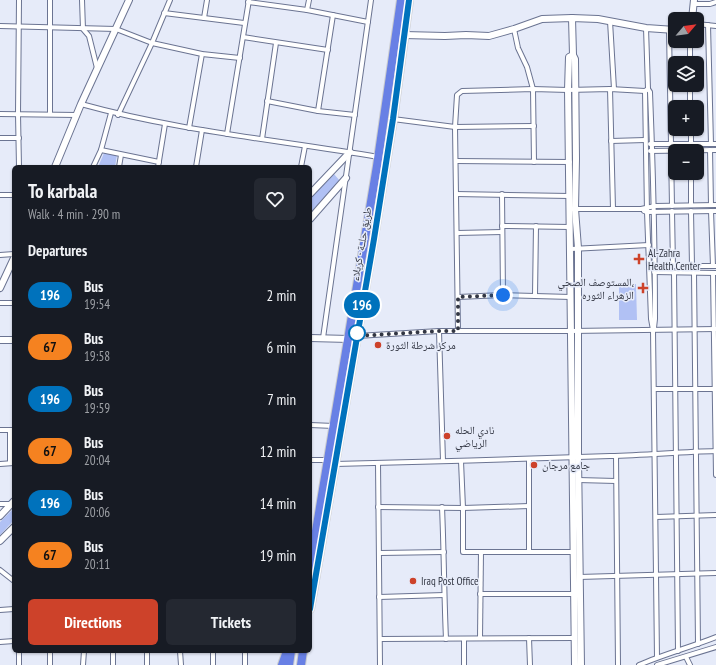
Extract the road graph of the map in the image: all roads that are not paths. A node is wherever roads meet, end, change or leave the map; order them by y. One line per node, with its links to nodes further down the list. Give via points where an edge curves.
1 (19, 0): 26 (street)
2 (50, 0): 28 (street)
3 (82, 0): 30 (street)
4 (130, 0): 31 (street)
5 (170, 0): 16 (street)
6 (207, 0): 18 (street)
7 (310, 0): 14 (street)
8 (371, 0): 21 (street)
9 (401, 0): 87 (highway, طريق حلــة - كربلاء)
10 (409, 0): 34 (highway, طريق حلــة - كربلاء)
11 (248, 1): 14 (street); 22 (street)
12 (694, 2): 13 (street); 15 (street)
13 (716, 2)
14 (307, 10): 17 (street)
15 (693, 12)
16 (164, 13): 18 (street); 36 (street)
17 (333, 15): 21 (street); 39 (street)
18 (204, 18): 22 (street)
19 (572, 18): 20 (street); 32 (street, via 542,19); 45 (street, via 572,55 569,57)
20 (610, 21): 29 (street); 44 (street)
21 (368, 22): 56 (street)
22 (244, 23): 35 (street)
23 (704, 25): 24 (street)
24 (708, 25): 27 (street); 75 (street)
25 (0, 26): 26 (street)
26 (18, 26): 28 (street); 52 (street)
27 (716, 26)
28 (49, 28): 30 (street); 53 (street)
29 (646, 28): 33 (street); 46 (street)
30 (83, 29): 31 (street); 42 (street, via 89,36)
31 (116, 29): 36 (street); 42 (street)
32 (514, 29): 34 (street, via 489,36); 43 (street)
33 (668, 30)
34 (404, 35): 57 (highway, طريق حلــة - كربلاء)
35 (243, 37): 37 (street); 41 (street)
36 (152, 43): 40 (street); 55 (street)
37 (276, 43): 39 (street); 47 (street)
38 (672, 48): 72 (street)
39 (328, 50): 49 (street)
40 (202, 54): 41 (street); 61 (street)
41 (240, 58): 63 (street)
42 (97, 68): 48 (street)
43 (533, 89): 45 (street); 59 (street); 60 (street, via 462,91 457,95)
44 (612, 89): 45 (street); 46 (street); 68 (street)
45 (572, 90): 91 (street); 114 (street, via 576,158)
46 (647, 90): 69 (street); 70 (street, via 650,92)
47 (267, 101): 49 (street); 67 (street)
48 (81, 104): 50 (street); 54 (street)
49 (318, 111): 56 (street)
50 (111, 113): 55 (street); 78 (street)
51 (0, 114): 52 (street)
52 (18, 114): 53 (street); 66 (street)
53 (50, 114): 54 (street)
54 (77, 115): 93 (street)
55 (118, 115): 58 (street)
56 (355, 115): 84 (street)
57 (393, 119): 60 (street); 123 (highway, طريق حلــة - كربلاء)
58 (165, 124): 61 (street); 89 (street)
59 (534, 126): 60 (street); 90 (street)
60 (455, 127): 88 (street)
61 (189, 128): 62 (street)
62 (202, 130): 63 (street); 97 (street)
63 (227, 134): 67 (street)
64 (691, 136): 73 (street)
65 (0, 138): 66 (street)
66 (19, 138): 92 (street)
67 (262, 139): 77 (street)
68 (611, 141): 69 (street); 115 (street)
69 (646, 142): 70 (street); 85 (street)
70 (652, 144): 71 (street); 82 (street)
71 (668, 144)
72 (671, 144)
73 (691, 144)
74 (704, 144): 75 (street)
75 (711, 144): 76 (street)
76 (716, 144)
77 (305, 146): 84 (street); 98 (street)
78 (101, 150): 86 (street); 94 (street)
79 (704, 150): 80 (street)
80 (710, 150): 81 (street); 109 (street)
81 (716, 150)
82 (651, 151): 83 (street); 85 (street); 111 (street)
83 (668, 151)
84 (350, 152): 87 (street); 99 (street); 102 (street)
85 (646, 152): 110 (street)
86 (121, 155): 89 (street); 95 (street)
87 (378, 157): 123 (highway, طريق حلــة - كربلاء)
88 (456, 161): 90 (street); 103 (street)
89 (159, 162): 96 (street)
90 (534, 162): 91 (street)
91 (570, 162): 107 (street)
92 (19, 165)
93 (56, 165)
94 (95, 165)
95 (119, 165)
96 (158, 165)
97 (196, 165)
98 (301, 165)
99 (346, 178): 122 (street); 160 (street)
100 (672, 180): 112 (street)
101 (691, 180): 108 (street)
102 (312, 192)
103 (456, 194): 104 (street); 128 (street)
104 (502, 194): 107 (street); 124 (street)
105 (0, 195): 106 (street)
106 (12, 195)
107 (570, 196): 114 (street)
108 (691, 205): 109 (street); 112 (street)
109 (714, 205)
110 (647, 206): 111 (street); 113 (street); 120 (street)
111 (655, 206): 112 (street); 121 (street)
112 (672, 206)
113 (641, 208): 115 (street); 120 (street)
114 (572, 209): 115 (street); 126 (street); 130 (street)
115 (613, 209)
116 (672, 211): 117 (street); 121 (street); 137 (street)
117 (691, 211): 118 (street); 138 (street)
118 (710, 211): 119 (street); 139 (street)
119 (716, 211)
120 (647, 212): 121 (street); 129 (street)
121 (655, 212): 136 (street)
122 (312, 217)
123 (373, 217): 161 (highway, طريق حلــة - كربلاء)
124 (502, 226): 125 (street); 127 (street)
125 (536, 226): 126 (street); 147 (street)
126 (570, 227): 131 (street)
127 (502, 232): 128 (street); 146 (street)
128 (457, 233): 148 (street)
129 (649, 245): 130 (street); 135 (street)
130 (578, 248): 131 (street); 158 (street)
131 (571, 249): 149 (street)
132 (12, 254): 133 (street)
133 (0, 255)
134 (12, 262): 145 (street)
135 (650, 266): 136 (street); 140 (street)
136 (656, 266): 137 (street); 141 (street)
137 (673, 266): 138 (street)
138 (692, 266): 139 (street)
139 (714, 266)
140 (649, 272): 141 (street); 155 (street)
141 (655, 272): 142 (street); 155 (street)
142 (674, 273): 143 (street); 152 (street)
143 (694, 273): 144 (street); 153 (street)
144 (714, 273): 154 (street)
145 (0, 288)
146 (503, 295): 147 (street); 148 (street)
147 (535, 296): 149 (street)
148 (458, 297): 157 (street)
149 (571, 297): 158 (street)
150 (0, 303): 151 (street)
151 (12, 303)
152 (675, 329): 153 (street); 155 (street); 165 (street)
153 (694, 329): 154 (street); 166 (street)
154 (715, 329): 167 (street)
155 (653, 330): 158 (street); 164 (street)
156 (439, 331): 157 (street); 161 (street); 180 (street)
157 (458, 331): 158 (street)
158 (574, 331): 177 (street)
159 (312, 338): 160 (street)
160 (324, 338): 161 (street)
161 (352, 338): 169 (highway, طريق حلــة - كربلاء); 182 (highway, طريق حلــة - كربلاء)
162 (0, 340): 163 (street)
163 (12, 340)
164 (654, 389): 165 (street); 175 (street)
165 (675, 389): 166 (street); 173 (street)
166 (695, 389): 167 (street); 174 (street)
167 (715, 389): 172 (street)
168 (312, 426): 169 (street)
169 (334, 426): 182 (highway, طريق حلــة - كربلاء)
170 (0, 430): 171 (street)
171 (12, 430): 183 (street)
172 (716, 451): 174 (street); 186 (street)
173 (676, 452): 174 (street); 175 (street); 199 (street)
174 (695, 452): 200 (street)
175 (655, 454): 176 (street); 198 (street)
176 (616, 456): 177 (street); 188 (street)
177 (575, 458): 178 (street); 187 (street); 206 (street)
178 (529, 459): 181 (street); 192 (street)
179 (312, 460): 182 (street)
180 (443, 461): 181 (street); 184 (street)
181 (461, 461): 195 (street)
182 (331, 462): 184 (street); 208 (highway, طريق حلــة - كربلاء); 219 (highway, طريق حلــة - كربلاء)
183 (12, 463): 185 (street)
184 (378, 463): 193 (street)
185 (0, 464)
186 (716, 475)
187 (578, 480): 188 (street); 215 (street)
188 (616, 480): 214 (street)
189 (12, 502): 191 (street)
190 (12, 503): 197 (street)
191 (0, 504)
192 (529, 506): 195 (street); 205 (street)
193 (378, 507): 194 (street); 207 (street)
194 (442, 508): 195 (street); 203 (street)
195 (463, 508): 204 (street, via 462,552)
196 (716, 515): 200 (street)
197 (0, 516)
198 (656, 516): 199 (street); 213 (street)
199 (677, 516): 200 (street); 210 (street)
200 (696, 516): 211 (street)
201 (12, 530): 202 (street)
202 (0, 541)
203 (444, 552): 207 (street); 220 (street)
204 (481, 552): 205 (street); 217 (street)
205 (529, 552): 206 (street)
206 (574, 552): 215 (street)
207 (380, 553): 221 (street)
208 (312, 557)
209 (0, 570): 216 (street)
210 (677, 573): 211 (street); 213 (street); 235 (street)
211 (697, 573): 212 (street); 233 (street)
212 (716, 573)
213 (656, 575): 214 (street); 249 (street)
214 (617, 576): 215 (street); 268 (street)
215 (577, 577): 218 (street); 267 (street)
216 (12, 579)
217 (480, 594): 218 (street); 225 (street)
218 (574, 594): 227 (street)
219 (312, 595)
220 (444, 595): 221 (street); 230 (street)
221 (379, 597): 228 (street)
222 (12, 609): 223 (street)
223 (0, 610)
224 (716, 637): 233 (street)
225 (480, 638): 226 (street); 229 (street)
226 (529, 638): 227 (street); 265 (street)
227 (575, 638): 266 (street)
228 (380, 639): 230 (street); 263 (street)
229 (464, 639): 230 (street); 264 (street)
230 (446, 640)
231 (12, 641): 232 (street)
232 (0, 642)
233 (698, 644): 235 (street)
234 (714, 647): 248 (street); 250 (street)
235 (678, 650): 249 (street)
236 (19, 653): 251 (street)
237 (50, 653): 252 (street)
238 (84, 653): 253 (street)
239 (113, 653): 254 (street)
240 (147, 653): 255 (street)
241 (180, 653): 256 (street)
242 (213, 653): 257 (street)
243 (245, 653): 258 (street)
244 (286, 653): 259 (highway)
245 (291, 653): 260 (highway)
246 (303, 653): 261 (highway)
247 (307, 653): 262 (highway)
248 (716, 654)
249 (657, 657): 269 (street)
250 (686, 657): 270 (street); 271 (street)
251 (19, 665)
252 (50, 665)
253 (83, 665)
254 (113, 665)
255 (147, 665)
256 (181, 665)
257 (213, 665)
258 (245, 665)
259 (282, 665)
260 (289, 665)
261 (301, 665)
262 (306, 665)
263 (380, 665)
264 (464, 665)
265 (530, 665)
266 (575, 665)
267 (581, 665)
268 (618, 665)
269 (639, 665)
270 (657, 665)
271 (690, 665)

